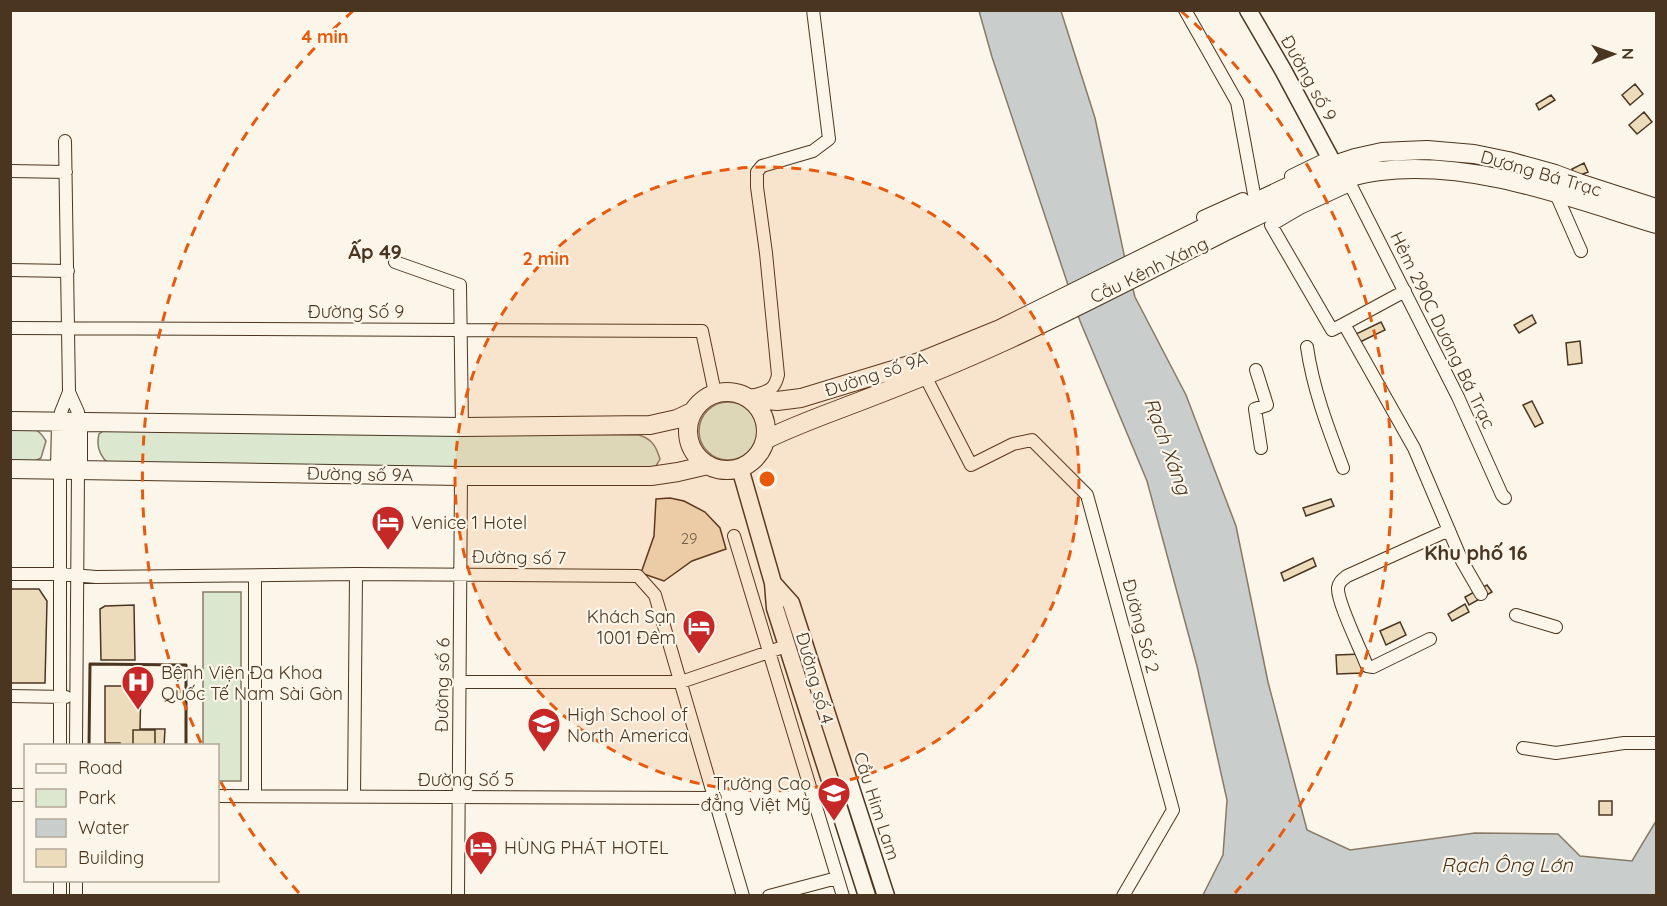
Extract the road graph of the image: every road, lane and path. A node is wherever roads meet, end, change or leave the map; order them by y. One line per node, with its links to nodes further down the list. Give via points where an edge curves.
1 (813, 10): 30 (street, via 829,139 813,151 762,166 757,172 778,375 776,385 769,391)
2 (1185, 10): 10 (street, via 1237,102)
3 (1248, 10): 5 (main road, Đường số 9)
4 (65, 141): 7 (street)
5 (1332, 160): 8 (main road, Dương Bá Trạc, via 1382,152 1444,151 1491,157); 10 (street); 11 (main road, Dương Bá Trạc)
6 (10, 171): 7 (street)
7 (66, 172): 19 (street)
8 (1555, 174): 12 (main road); 13 (main road, Dương Bá Trạc)
9 (1349, 182): 11 (main road, Dương Bá Trạc); 12 (main road, Dương Bá Trạc, via 1380,171 1441,170 1516,182); 20 (street, Hẻm 290C Dương Bá Trạc); 21 (street, via 1270,225 1332,330)
10 (1254, 194): 14 (street)
11 (1290, 194): 25 (main road, Cầu Kênh Xáng)
12 (1556, 194): 15 (main road, Dương Bá Trạc); 16 (street)
13 (1656, 208)
14 (1203, 217)
15 (1656, 224)
16 (1581, 251)
17 (395, 262): 24 (street, via 459,285)
18 (10, 270): 19 (street)
19 (68, 271): 23 (street)
20 (1405, 291): 21 (street); 43 (street, Hẻm 290C Dương Bá Trạc)
21 (1344, 324): 44 (street, via 1414,448)
22 (10, 328): 23 (street, Đường Số 9)
23 (68, 328): 24 (street, Đường Số 9); 33 (street, via 69,392 78,412)
24 (461, 330): 29 (street, Đường Số 9, via 702,331); 34 (street)
25 (1002, 335): 28 (main road, Đường số 9A); 30 (main road, Đường số 9A, via 801,398)
26 (1307, 347): 39 (street, via 1309,366)
27 (1256, 370): 36 (street, via 1267,405 1255,409)
28 (925, 376): 35 (main road, Đường số 9A); 82 (street, Đường Số 2, via 971,465 1013,444 1032,440 1087,495 1173,810)
29 (715, 393): 30 (main road, via 732,392); 31 (main road)
30 (749, 398): 35 (main road, via 763,416)
31 (692, 412): 34 (main road, via 650,425); 37 (main road, via 688,424 691,448)
32 (10, 421): 33 (main road)
33 (70, 422): 34 (main road); 41 (main road)
34 (462, 427)
35 (765, 440): 38 (main road, via 752,461)
36 (1261, 448)
37 (708, 465): 38 (main road, via 727,470); 42 (main road, Đường số 9A, via 651,476)
38 (740, 468): 52 (main road, Đường số 4)
39 (1343, 468)
40 (10, 469): 41 (main road, Đường số 9A)
41 (69, 470): 42 (main road, Đường số 9A); 47 (street); 50 (street)
42 (461, 476): 49 (street, Đường số 6)
43 (1505, 498)
44 (1449, 530): 53 (street); 56 (street, via 1347,576 1338,589 1367,666 1373,667)
45 (734, 536): 58 (street)
46 (10, 574): 47 (street)
47 (60, 574): 50 (street, Đường số 7); 62 (street)
48 (356, 574): 49 (street, Đường số 7); 51 (street, Đường số 7); 72 (street)
49 (461, 574): 59 (street, Đường số 6); 60 (street, Đường số 7, via 638,576 656,595)
50 (77, 575): 51 (street, Đường số 7); 63 (street)
51 (255, 576): 71 (street)
52 (773, 583): 57 (main road, Đường số 4, via 774,608); 64 (main road, Đường số 4, via 792,603)
53 (1481, 594)
54 (1516, 615): 55 (street)
55 (1556, 627)
56 (1430, 639)
57 (786, 646): 58 (street); 65 (main road, Đường số 4)
58 (769, 652): 60 (street); 75 (street)
59 (459, 682): 60 (street); 73 (street, Đường số 6)
60 (681, 682): 74 (street, Đường số 7)
61 (10, 696): 62 (street)
62 (60, 696): 63 (street); 67 (street)
63 (77, 697): 68 (street)
64 (832, 728): 81 (main road, Cầu Him Lam)
65 (814, 734): 75 (street, Đường số 4, via 797,741); 80 (main road, Cầu Him Lam)
66 (1656, 743): 69 (street, via 1624,743 1556,753)
67 (60, 744)
68 (76, 744)
69 (1523, 748)
70 (219, 796): 71 (street, Đường Số 5)
71 (255, 796): 72 (street, Đường Số 5)
72 (354, 796): 73 (street, Đường Số 5)
73 (459, 797): 74 (street, Đường Số 5); 76 (street, Đường số 6)
74 (715, 798): 77 (street, Đường số 7)
75 (835, 872): 78 (street); 79 (street)
76 (458, 896)
77 (744, 896)
78 (769, 896)
79 (843, 896)
80 (867, 896)
81 (886, 896)
82 (1123, 896)

